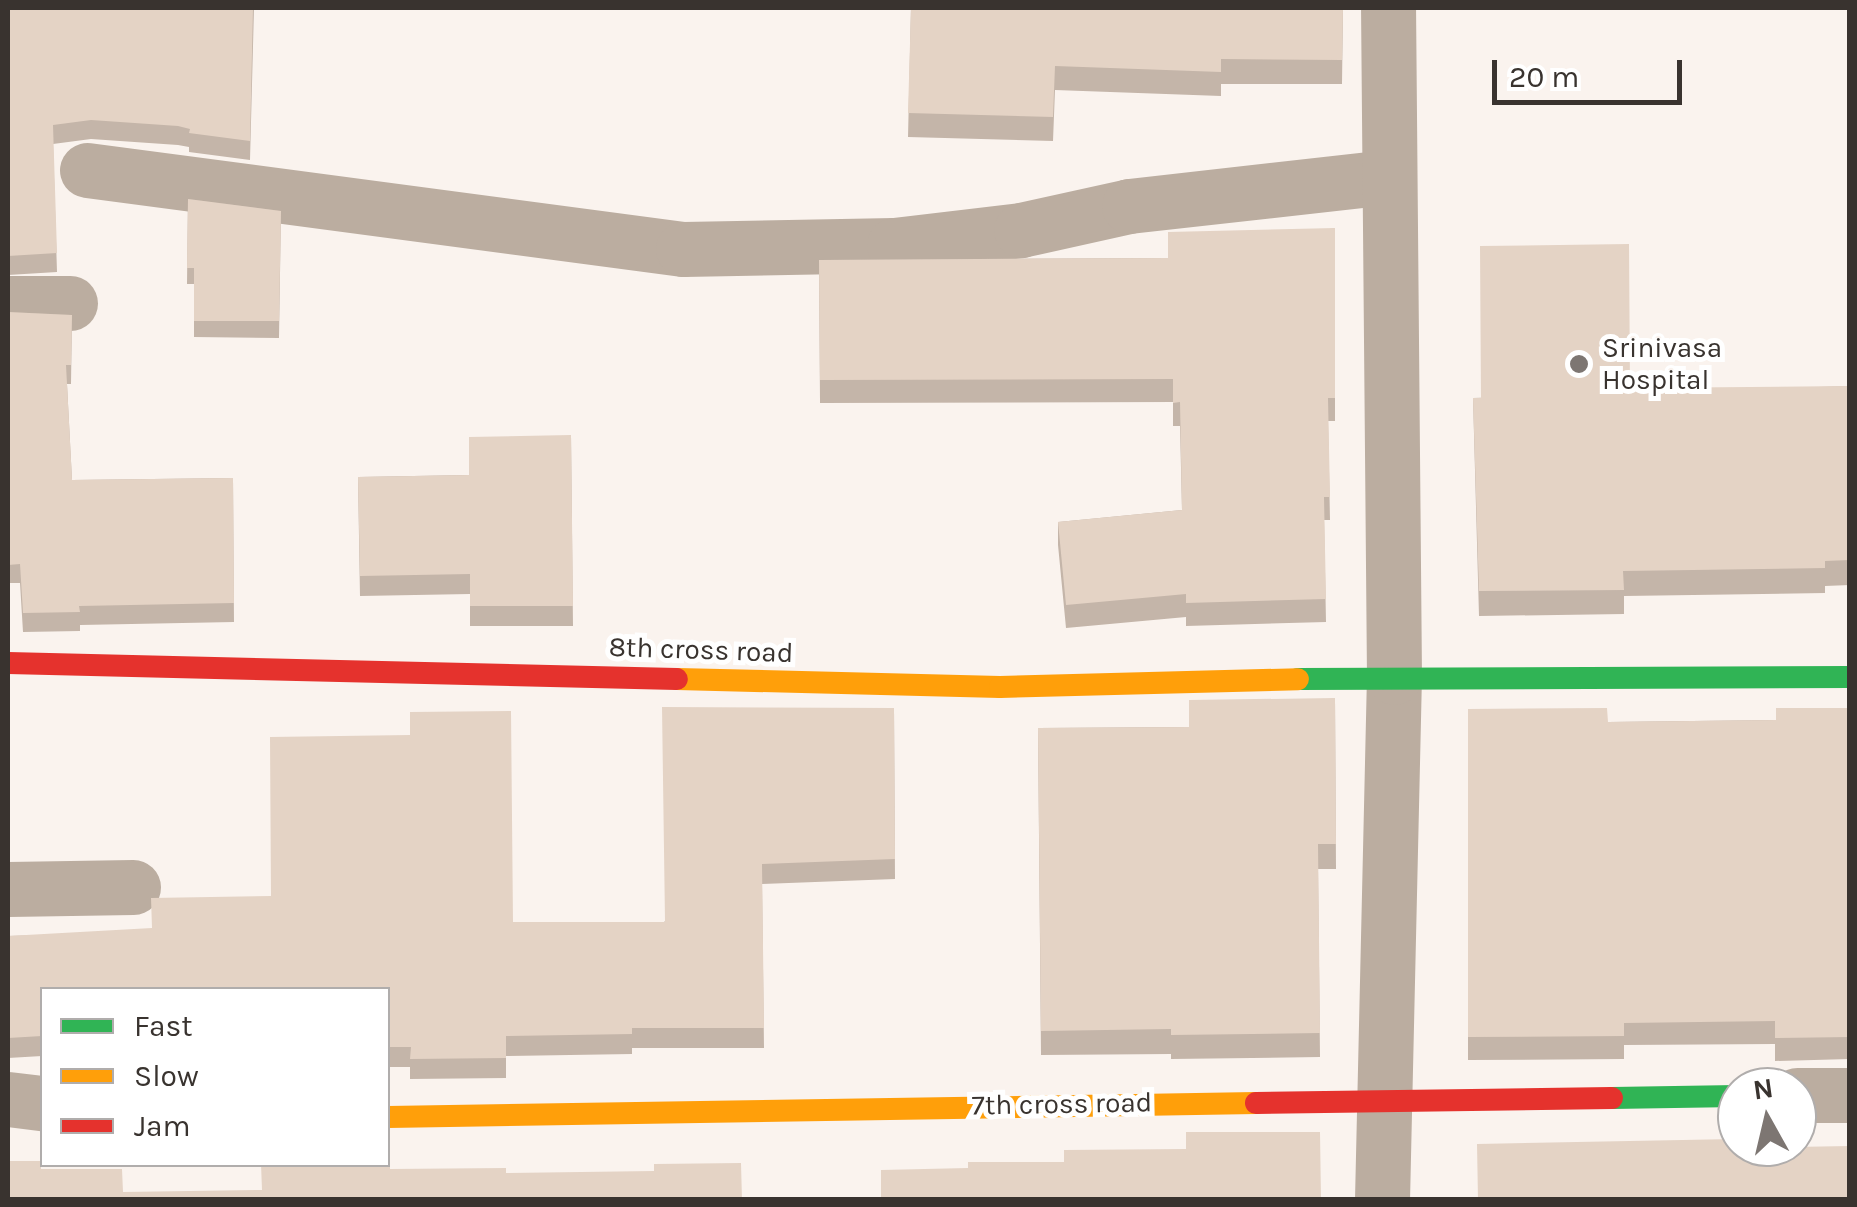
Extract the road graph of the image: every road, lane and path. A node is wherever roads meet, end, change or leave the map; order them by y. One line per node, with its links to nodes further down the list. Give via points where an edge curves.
1 (1388, 8): 3 (street)
2 (87, 170): 3 (street, via 683,249 894,245 1021,230 1129,206)
3 (1386, 177): 7 (street)
4 (8, 303): 5 (street)
5 (70, 304)
6 (8, 663): 7 (street, 8th cross road, via 1000,687)
7 (1394, 678): 8 (street, 8th cross road); 14 (street)
8 (1850, 678)
9 (133, 888): 10 (street)
10 (8, 889)
11 (1817, 1095): 12 (street)
12 (1850, 1095)
13 (1717, 1096): 14 (street, 7th cross road)
14 (1384, 1098): 17 (street, 7th cross road); 18 (street)
15 (8, 1099): 16 (street)
16 (40, 1103)
17 (390, 1118)
18 (1382, 1200)

